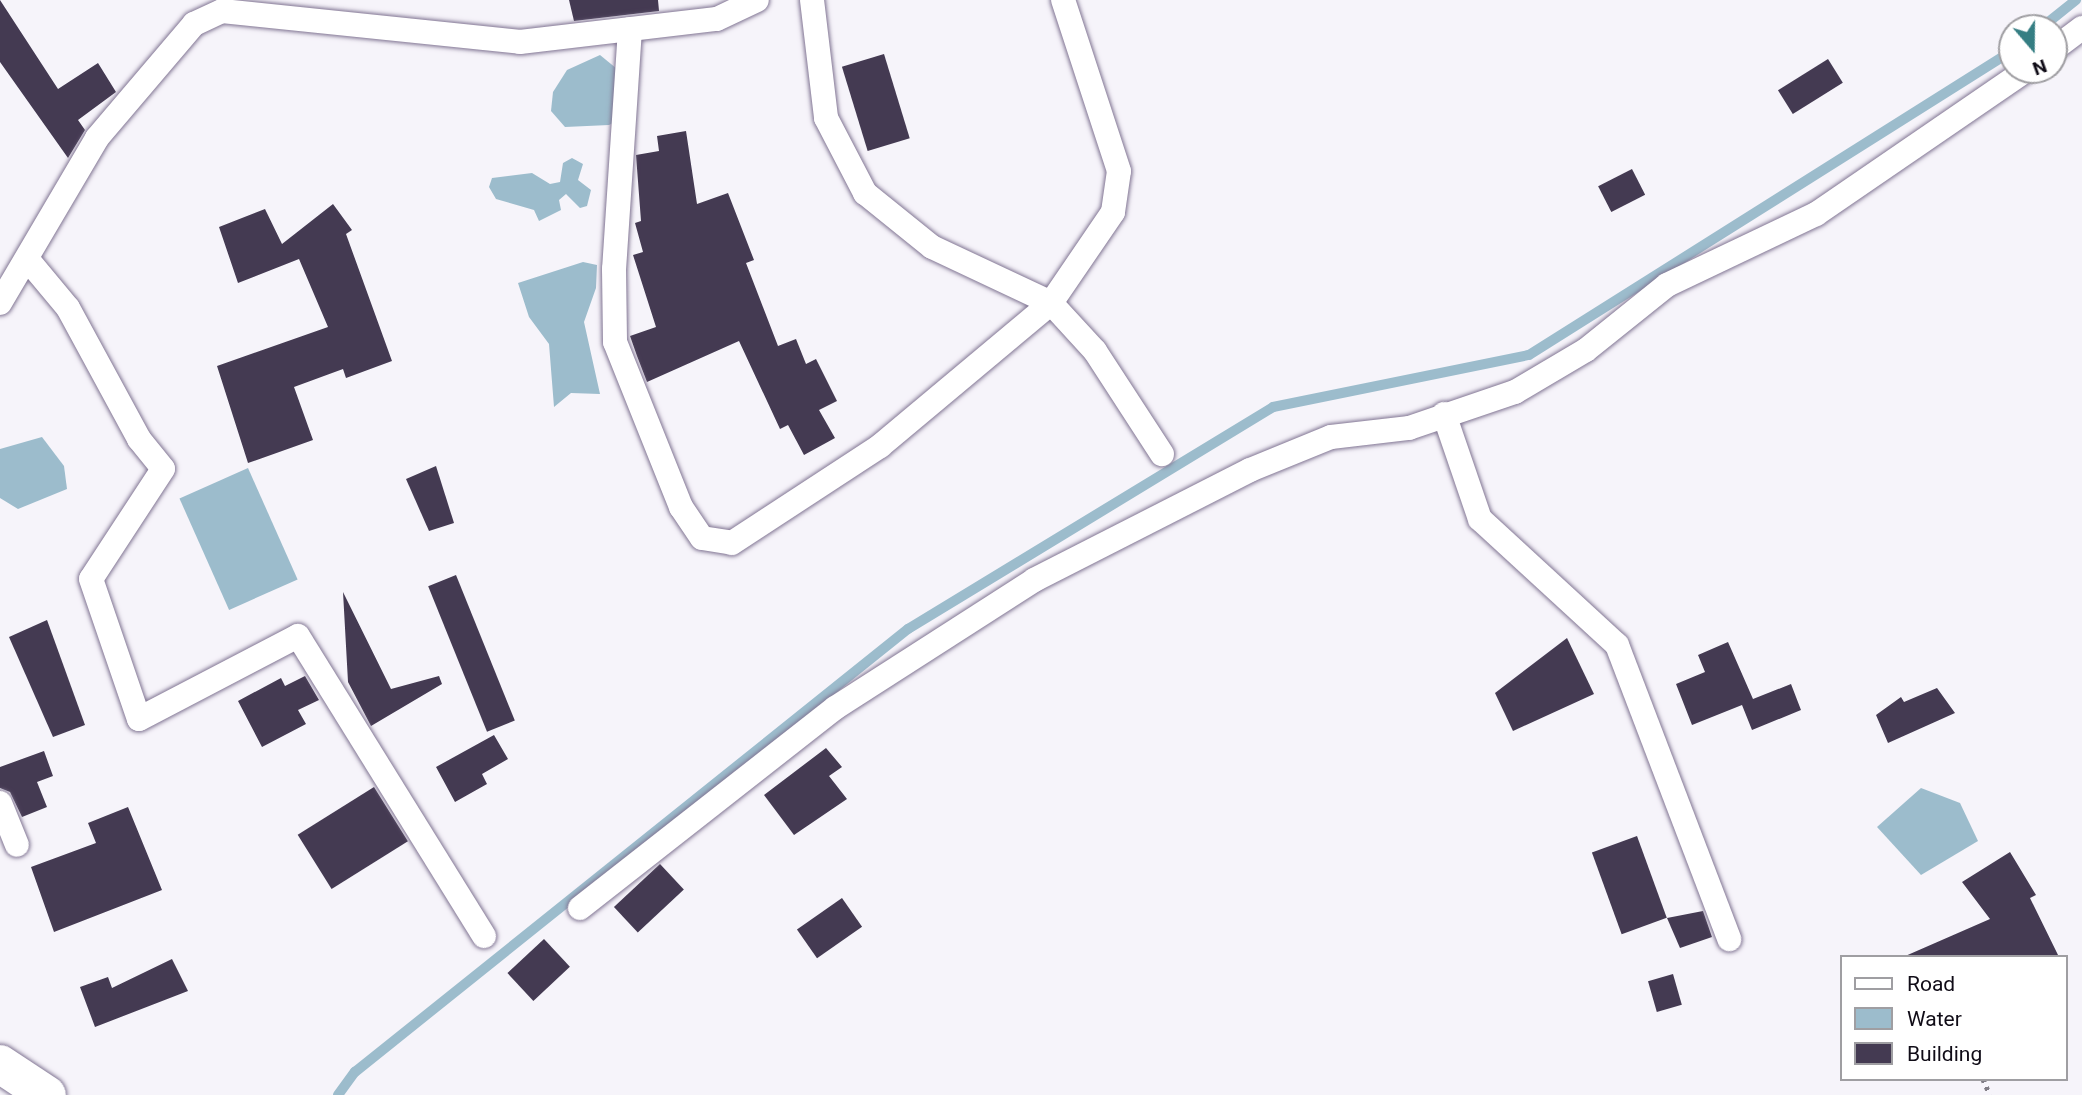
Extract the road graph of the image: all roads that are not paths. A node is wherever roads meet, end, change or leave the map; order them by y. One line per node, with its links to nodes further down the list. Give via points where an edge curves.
1 (757, 0): 4 (street, via 717,19)
2 (812, 0): 8 (street, via 827,118 865,193 932,247)
3 (1063, 0): 8 (street, via 1119,171 1113,212)
4 (630, 29): 6 (street, via 520,43 222,11 194,24 97,138); 8 (street, via 614,269 615,342 681,507 702,538 732,543 839,474)
5 (2006, 84): 9 (street, via 1816,214 1667,285 1586,350 1515,392)
6 (28, 260): 7 (street); 14 (street, via 68,308 139,439 163,469 91,579 139,719 298,636)
7 (0, 303)
8 (1051, 303): 10 (street, via 1095,352)
9 (1444, 414): 13 (street, via 1409,428 1331,437 1261,465 1034,580 835,708); 15 (street, via 1480,519 1617,645)
10 (1162, 454)
11 (0, 803): 12 (street)
12 (17, 845)
13 (580, 908)
14 (484, 936)
15 (1729, 939)
16 (0, 1063): 17 (highway)
17 (47, 1095)

